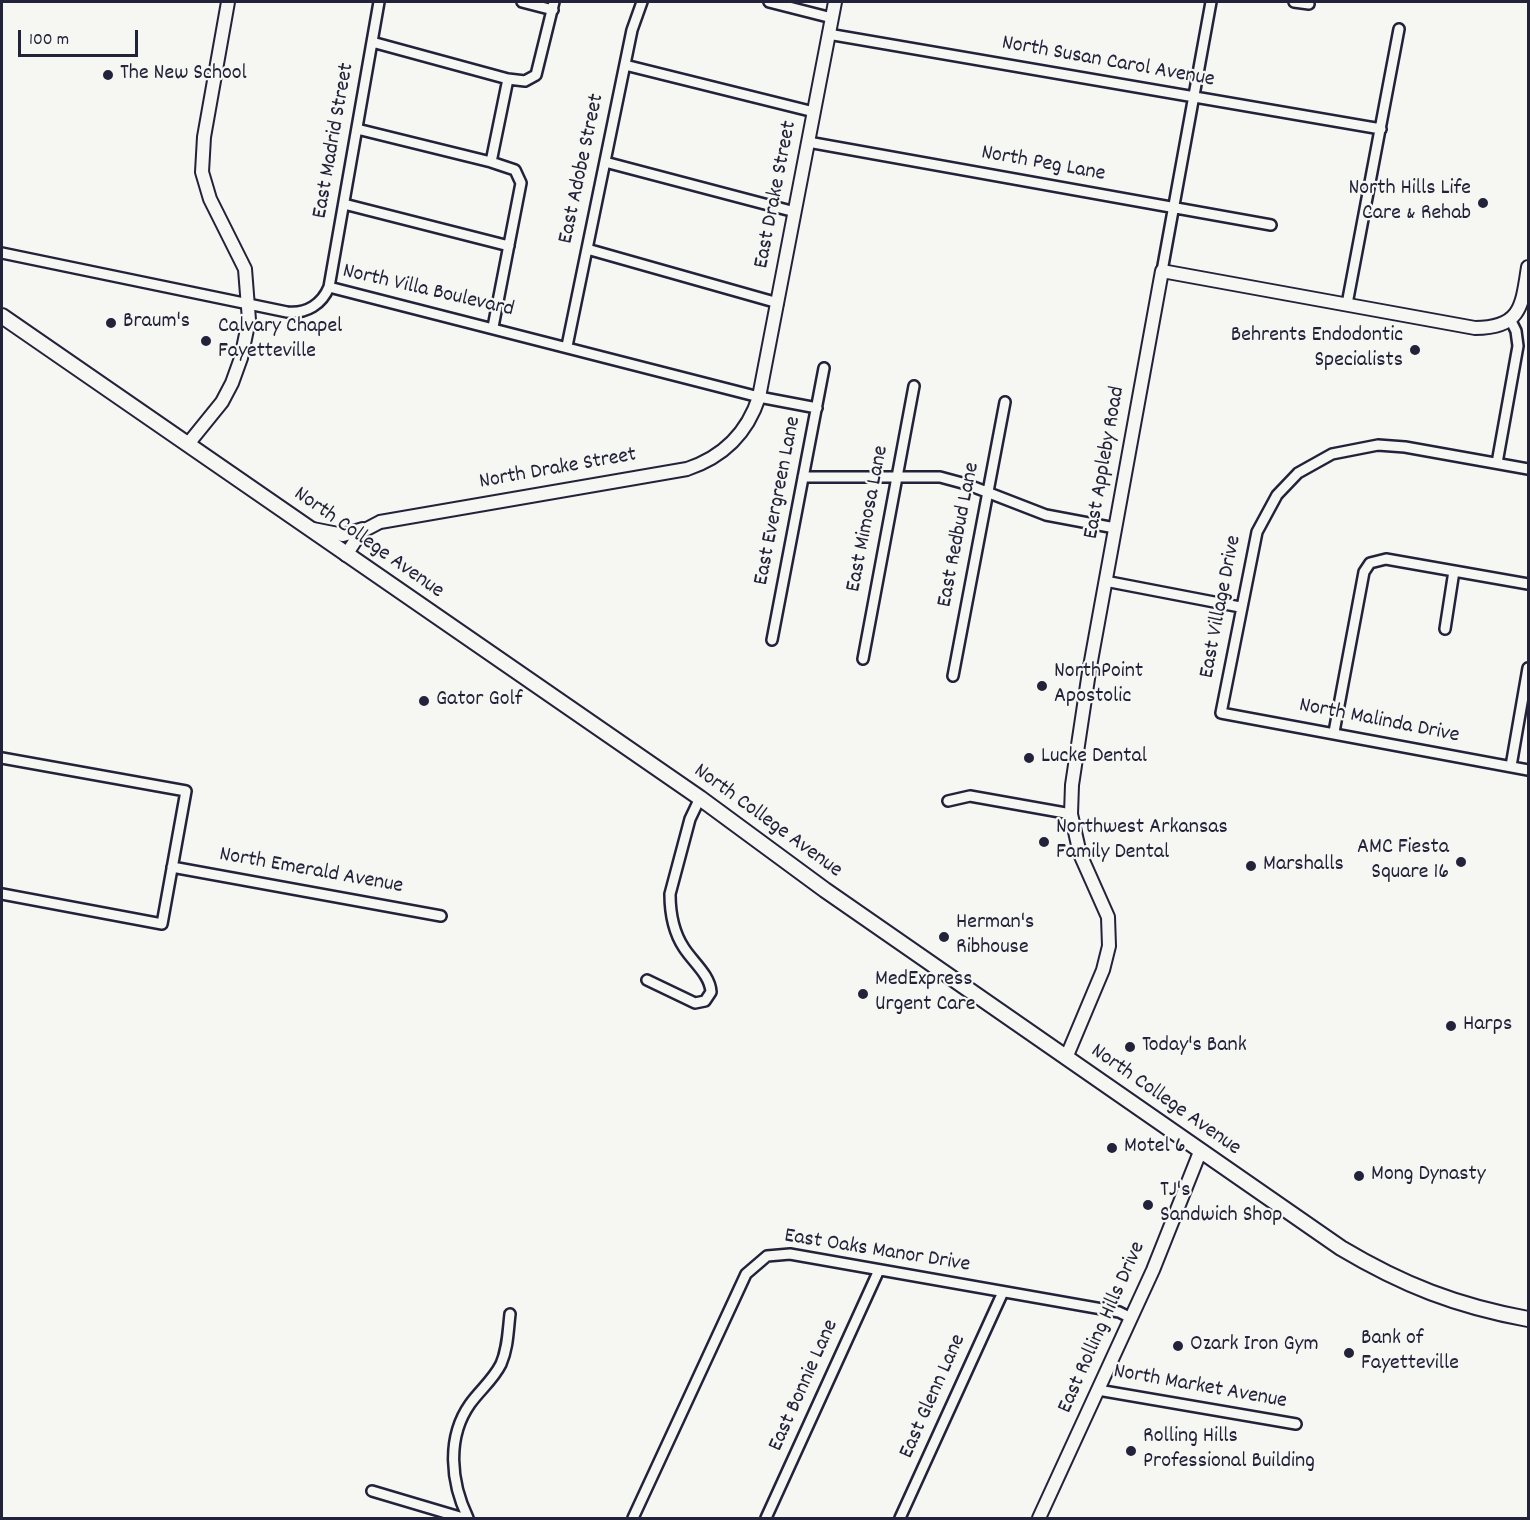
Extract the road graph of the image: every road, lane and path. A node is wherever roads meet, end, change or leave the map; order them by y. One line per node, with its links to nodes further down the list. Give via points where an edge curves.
1 (228, 2): 36 (street, via 204,137 202,172 210,199 242,258)
2 (379, 2): 14 (street, East Madrid Street)
3 (522, 2): 10 (street)
4 (642, 2): 15 (street, East Adobe Street)
5 (769, 2): 11 (street)
6 (835, 2): 11 (street, East Drake Street)
7 (1211, 2): 17 (street)
8 (1294, 2): 9 (street)
9 (1309, 4)
10 (553, 6): 16 (street, via 536,75 525,81)
11 (832, 18): 13 (street, East Drake Street)
12 (1398, 29): 20 (street)
13 (828, 34): 17 (street, North Susan Carol Avenue); 18 (street, East Drake Street)
14 (372, 42): 16 (street); 19 (street, East Madrid Street)
15 (625, 64): 18 (street); 23 (street, East Adobe Street)
16 (508, 79): 22 (street)
17 (1194, 97): 20 (street, North Susan Carol Avenue); 25 (street)
18 (814, 112): 21 (street, East Drake Street)
19 (357, 129): 22 (street); 24 (street, East Madrid Street)
20 (1381, 129): 35 (street)
21 (808, 142): 25 (street, North Peg Lane); 26 (street, East Drake Street)
22 (491, 162): 28 (street, via 515,170 521,183)
23 (605, 162): 26 (street); 29 (street, East Adobe Street)
24 (344, 204): 28 (street); 33 (street, East Madrid Street)
25 (1173, 208): 27 (street, North Peg Lane); 32 (street)
26 (795, 212): 34 (street, East Drake Street)
27 (1271, 225)
28 (509, 246): 39 (street)
29 (587, 249): 34 (street); 40 (street, East Adobe Street)
30 (2, 253): 36 (street, North Villa Boulevard)
31 (1528, 267): 38 (street, via 1521,305)
32 (1162, 271): 35 (street); 54 (street, East Appleby Road)
33 (329, 287): 36 (street, North Villa Boulevard, via 322,301 301,312); 39 (street, North Villa Boulevard)
34 (778, 303): 43 (street, East Drake Street)
35 (1347, 303): 38 (street, via 1475,327)
36 (249, 305): 46 (street, via 247,333 235,377 222,402)
37 (2, 316): 46 (main road, North College Avenue)
38 (1511, 321): 47 (street, via 1518,346)
39 (493, 327): 40 (street, North Villa Boulevard)
40 (567, 346): 43 (street, North Villa Boulevard)
41 (824, 368): 45 (street, East Evergreen Lane)
42 (914, 386): 49 (street, East Mimosa Lane)
43 (759, 397): 45 (street, North Villa Boulevard); 53 (street, North Drake Street, via 747,425 733,442 698,465)
44 (1005, 402): 51 (street, East Redbud Lane)
45 (817, 408): 50 (street, East Evergreen Lane)
46 (188, 444): 52 (main road, North College Avenue)
47 (1497, 463): 48 (street, East Village Drive); 59 (street, East Village Drive, via 1378,445 1347,449 1315,463 1287,484 1262,518)
48 (1528, 469)
49 (897, 476): 50 (street); 51 (street, via 952,479); 62 (street, East Mimosa Lane)
50 (803, 477): 61 (street, East Evergreen Lane)
51 (988, 493): 54 (street, via 1046,515); 64 (street, East Redbud Lane)
52 (305, 527): 53 (street, North Drake Street, via 343,535); 55 (main road, North College Avenue)
53 (366, 527): 55 (street)
54 (1115, 528): 57 (street, East Appleby Road)
55 (346, 555): 70 (main road, North College Avenue)
56 (1454, 571): 58 (street); 60 (street); 66 (street, via 1386,559 1370,563 1364,572)
57 (1105, 581): 59 (street); 72 (street, East Appleby Road, via 1076,748)
58 (1528, 584)
59 (1240, 607): 65 (street, East Village Drive)
60 (1445, 629)
61 (772, 640)
62 (863, 659)
63 (1528, 669): 68 (street)
64 (953, 676)
65 (1221, 713): 66 (street, North Malinda Drive)
66 (1334, 732): 68 (street, North Malinda Drive)
67 (2, 758): 73 (street, via 186,791)
68 (1510, 766): 69 (street, North Malinda Drive)
69 (1528, 770)
70 (700, 798): 76 (street, via 690,819 670,906 683,947 708,980 711,992 705,1001 695,1003); 77 (main road, North College Avenue)
71 (948, 801): 72 (street, via 970,796)
72 (1071, 814): 77 (street, East Appleby Road, via 1080,854 1108,917 1110,936 1103,970)
73 (172, 867): 74 (street, via 162,924); 75 (street, North Emerald Avenue)
74 (2, 894)
75 (441, 916)
76 (647, 980)
77 (1066, 1058): 78 (main road, North College Avenue)
78 (1200, 1152): 82 (street, East Rolling Hills Drive); 83 (main road, North College Avenue, via 1341,1248 1400,1281 1462,1305)
79 (879, 1270): 80 (street, East Oaks Manor Drive); 89 (street, East Oaks Manor Drive, via 783,1254 767,1256 752,1267); 90 (street, East Bonnie Lane)
80 (1003, 1292): 82 (street, East Oaks Manor Drive, via 1119,1312); 91 (street, East Glenn Lane)
81 (510, 1314): 88 (street, via 501,1362 494,1377 470,1404 456,1439 456,1488)
82 (1131, 1318): 84 (street, East Rolling Hills Drive)
83 (1528, 1319)
84 (1098, 1390): 85 (street, North Market Avenue); 92 (street, East Rolling Hills Drive)
85 (1296, 1424)
86 (372, 1491): 87 (street)
87 (463, 1518)
88 (468, 1518)
89 (633, 1518)
90 (766, 1518)
91 (900, 1518)
92 (1039, 1518)

